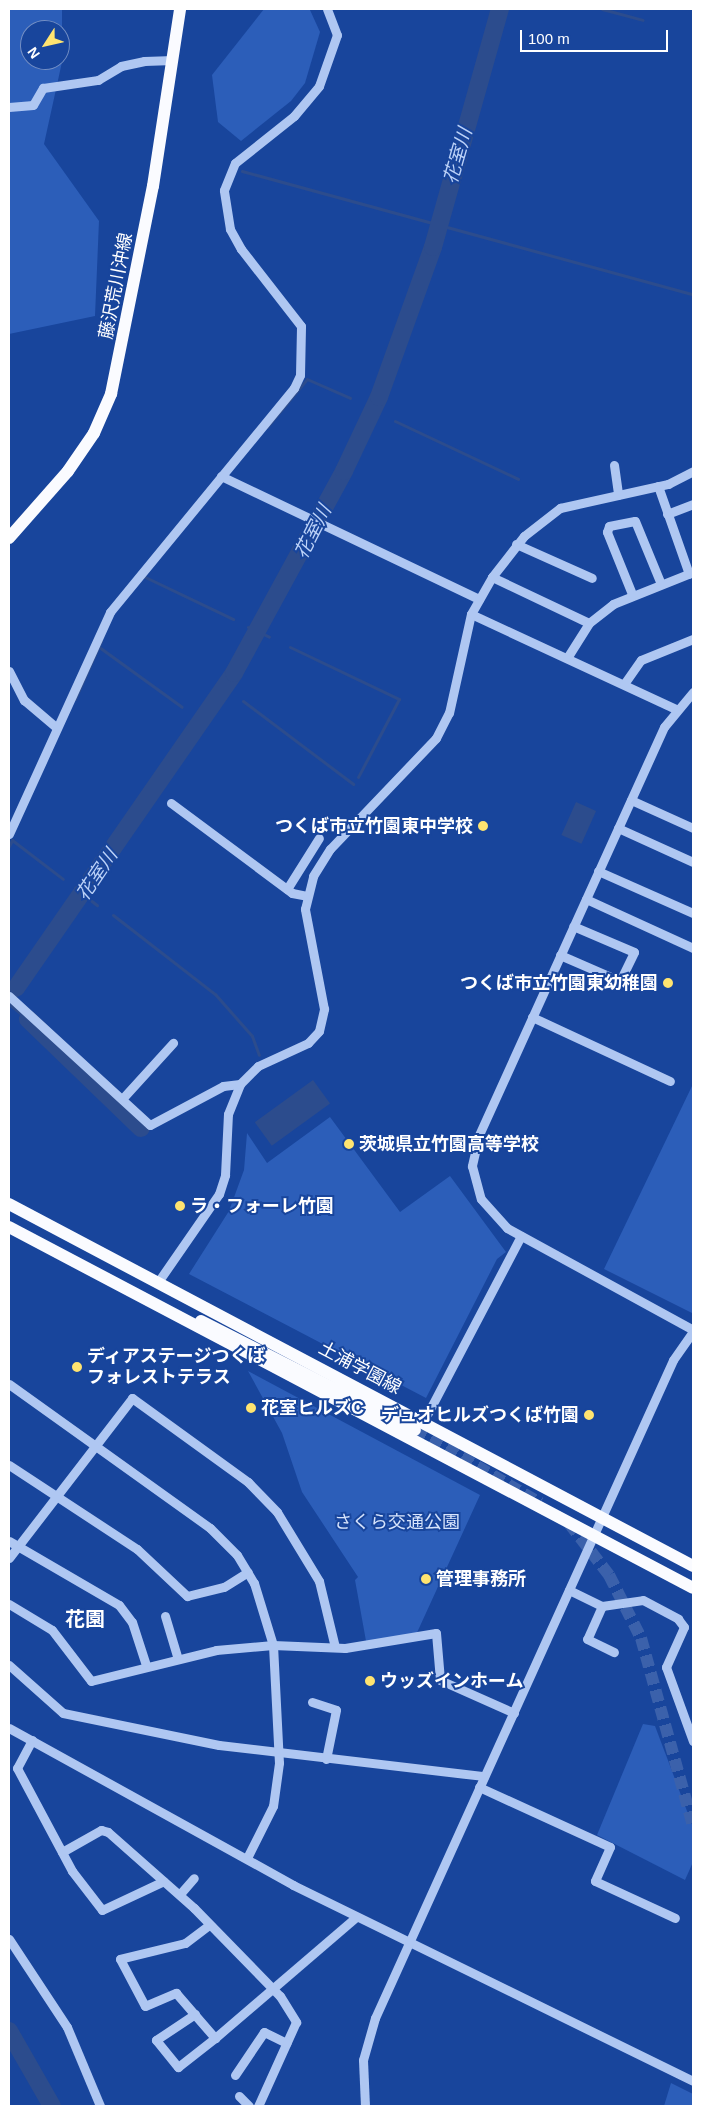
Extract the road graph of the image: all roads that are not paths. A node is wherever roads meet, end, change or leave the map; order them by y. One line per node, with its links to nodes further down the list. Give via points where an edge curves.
1 (180, 9): 3 (main road, 藤沢荒川沖線)
2 (326, 9): 7 (street, via 337,35 320,86 294,116 235,163 224,190 230,229 240,250 296,315 303,351 294,388)
3 (173, 60): 4 (street, via 144,60 121,66 98,80 43,88 33,105); 12 (main road, 藤沢荒川沖線, via 112,394 94,433 68,471)
4 (9, 108)
5 (614, 465): 9 (street)
6 (693, 471): 8 (street)
7 (221, 476): 19 (street); 28 (street, via 110,612)
8 (658, 486): 9 (street); 11 (street)
9 (618, 495): 13 (street, via 560,508)
10 (693, 504): 11 (street)
11 (667, 514): 14 (street)
12 (9, 538)
13 (516, 544): 15 (street); 16 (street)
14 (691, 573): 17 (street)
15 (492, 577): 19 (street); 21 (street)
16 (592, 578)
17 (661, 584): 18 (street); 18 (street, via 635,521 609,526 607,532)
18 (632, 594): 21 (street)
19 (479, 598): 20 (street)
20 (471, 614): 23 (street); 38 (street, via 456,690 436,738 330,850 317,867)
21 (589, 623): 23 (street)
22 (693, 639): 25 (street, via 641,660)
23 (567, 658): 25 (street)
24 (9, 671): 28 (street, via 24,700)
25 (624, 684): 27 (street)
26 (693, 692): 27 (street)
27 (676, 708): 29 (street)
28 (57, 728): 33 (street)
29 (631, 800): 31 (street); 32 (street)
30 (171, 803): 37 (street)
31 (618, 828): 35 (street); 36 (street)
32 (693, 828)
33 (9, 834)
34 (319, 838): 37 (street)
35 (693, 862)
36 (598, 871): 39 (street); 40 (street)
37 (287, 890): 38 (street)
38 (307, 896): 48 (street, via 306,925 323,1021 308,1043 265,1062)
39 (586, 899): 41 (street); 42 (street)
40 (693, 913)
41 (573, 926): 43 (street); 43 (street, via 634,952 620,981)
42 (693, 948)
43 (560, 955): 45 (street)
44 (9, 996): 49 (street)
45 (532, 1017): 47 (street); 52 (street, via 475,1144 472,1166 475,1186 488,1210)
46 (173, 1043): 49 (street)
47 (670, 1081)
48 (240, 1084): 49 (street, via 223,1086 150,1125); 53 (street, via 228,1114 225,1175 219,1194)
49 (122, 1100)
50 (9, 1204): 53 (main road, 土浦学園線)
51 (9, 1227): 55 (main road)
52 (521, 1236): 56 (street); 59 (street)
53 (158, 1282): 54 (main road, 土浦学園線)
54 (190, 1299): 57 (main road); 64 (main road, 土浦学園線)
55 (177, 1316): 57 (main road, via 196,1319); 65 (main road)
56 (693, 1330): 64 (street, via 673,1360)
57 (269, 1354): 60 (main road)
58 (9, 1384): 61 (street)
59 (428, 1413)
60 (415, 1430)
61 (96, 1446): 63 (street); 70 (street, via 214,1531); 77 (street, via 132,1398 248,1482 277,1512 308,1560 324,1597)
62 (9, 1464): 63 (street)
63 (58, 1498): 67 (street); 70 (street, via 148,1557 187,1596 224,1587)
64 (603, 1517): 65 (street); 69 (main road, 土浦学園線)
65 (594, 1535): 71 (main road); 72 (street)
66 (9, 1541): 67 (street)
67 (19, 1547): 68 (street); 81 (street, via 119,1604 132,1622)
68 (9, 1558)
69 (693, 1566)
70 (248, 1572): 76 (street, via 264,1606)
71 (693, 1588)
72 (569, 1590): 74 (street); 83 (street)
73 (9, 1604): 81 (street, via 58,1636 91,1681)
74 (602, 1606): 78 (street, via 587,1639); 86 (street, via 643,1600 684,1627 666,1667)
75 (165, 1616): 79 (street)
76 (273, 1645): 77 (street); 79 (street); 87 (street)
77 (335, 1647): 83 (street, via 436,1633 440,1680)
78 (614, 1652)
79 (177, 1656): 81 (street)
80 (9, 1665): 87 (street, via 63,1713 189,1740)
81 (146, 1665)
82 (312, 1702): 88 (street, via 336,1710)
83 (514, 1713): 89 (street)
84 (9, 1728): 85 (street)
85 (32, 1740): 91 (street, via 17,1768); 92 (street)
86 (693, 1741)
87 (278, 1752): 88 (street); 92 (street, via 273,1806)
88 (326, 1759): 89 (street)
89 (484, 1776): 90 (street)
90 (479, 1787): 97 (street, via 610,1847 594,1880); 100 (street)
91 (62, 1852): 94 (street, via 105,1830); 94 (street, via 102,1910)
92 (247, 1858): 96 (street)
93 (194, 1878): 95 (street)
94 (164, 1881): 95 (street)
95 (180, 1894): 98 (street)
96 (356, 1917): 100 (street); 101 (street)
97 (675, 1918)
98 (209, 1925): 101 (street); 102 (street, via 185,1943 120,1960 145,2006 176,1993)
99 (9, 1939): 108 (street, via 67,2027)
100 (409, 1943): 106 (street); 111 (street, via 364,2051)
101 (275, 1990): 103 (street); 104 (street, via 296,2022)
102 (195, 2014): 103 (street); 103 (street, via 156,2040 178,2067)
103 (215, 2038)
104 (287, 2043): 105 (street, via 264,2032); 110 (street)
105 (235, 2075)
106 (693, 2081)
107 (238, 2096): 109 (street)
108 (100, 2106)
109 (249, 2106)
110 (258, 2106)
111 (365, 2106)

